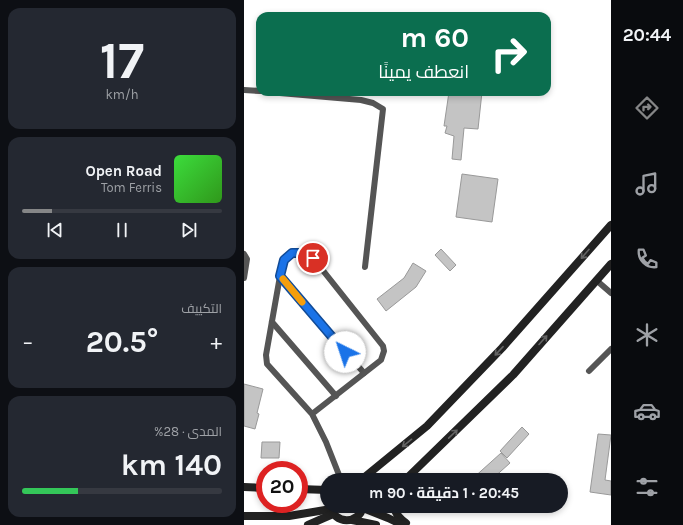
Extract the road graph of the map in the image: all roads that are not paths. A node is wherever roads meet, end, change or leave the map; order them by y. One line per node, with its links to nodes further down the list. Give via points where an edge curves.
1 (244, 90): 2 (lane)
2 (256, 91)
3 (314, 96): 7 (lane, via 360,100 383,109)
4 (611, 224): 19 (main road, one-way to 19, via 502,348 427,426)
5 (244, 254): 9 (lane, via 247,259)
6 (611, 264): 10 (main road)
7 (365, 267)
8 (280, 276): 12 (lane); 15 (lane); 15 (lane, via 284,260 292,253 303,253 313,258 383,346 384,351 380,360)
9 (244, 278)
10 (596, 280): 11 (lane); 20 (main road, one-way to 10, via 513,375)
11 (611, 293)
12 (272, 322): 16 (lane); 17 (lane, via 266,355 267,364)
13 (611, 349): 14 (lane)
14 (588, 371)
15 (364, 373): 16 (lane)
16 (336, 396): 17 (lane)
17 (312, 414): 18 (lane)
18 (338, 473)
19 (370, 473)
20 (411, 473)
21 (244, 487): 22 (main road)
22 (256, 488)
23 (308, 489): 24 (main road)
24 (320, 490)
25 (320, 512): 31 (main road, via 290,516)
26 (327, 513): 33 (main road)
27 (335, 513): 32 (main road)
28 (361, 513): 32 (main road)
29 (376, 513): 35 (main road)
30 (396, 513): 36 (main road)
31 (244, 516)
32 (347, 522): 34 (main road)
33 (308, 525)
34 (376, 525)
35 (403, 525)
36 (408, 525)

